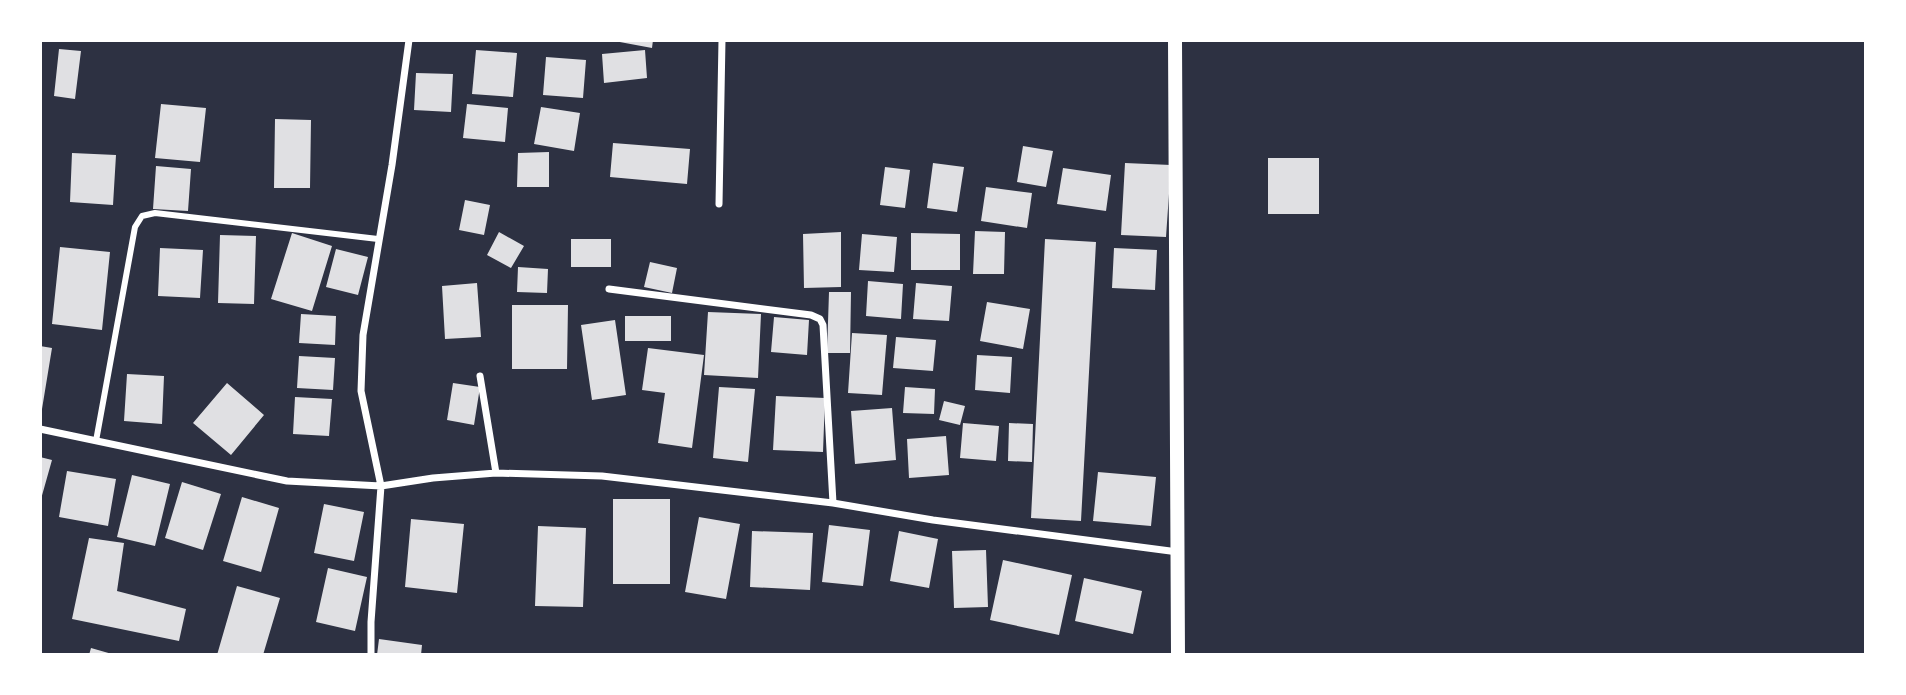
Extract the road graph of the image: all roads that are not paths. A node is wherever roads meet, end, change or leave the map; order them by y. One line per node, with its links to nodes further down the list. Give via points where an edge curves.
1 (409, 40): 5 (street)
2 (722, 40): 4 (street)
3 (1175, 40): 13 (main road)
4 (719, 204)
5 (377, 239): 9 (street, via 155,213 142,216 135,227); 11 (street, via 363,335 361,391)
6 (609, 289): 12 (street, via 820,319)
7 (480, 376): 10 (street)
8 (40, 429): 9 (street)
9 (96, 442): 11 (street, via 287,481)
10 (496, 473): 11 (street); 12 (street, via 602,476)
11 (381, 486): 14 (street)
12 (833, 503): 13 (street)
13 (1179, 552): 15 (main road)
14 (371, 655)
15 (1178, 655)

